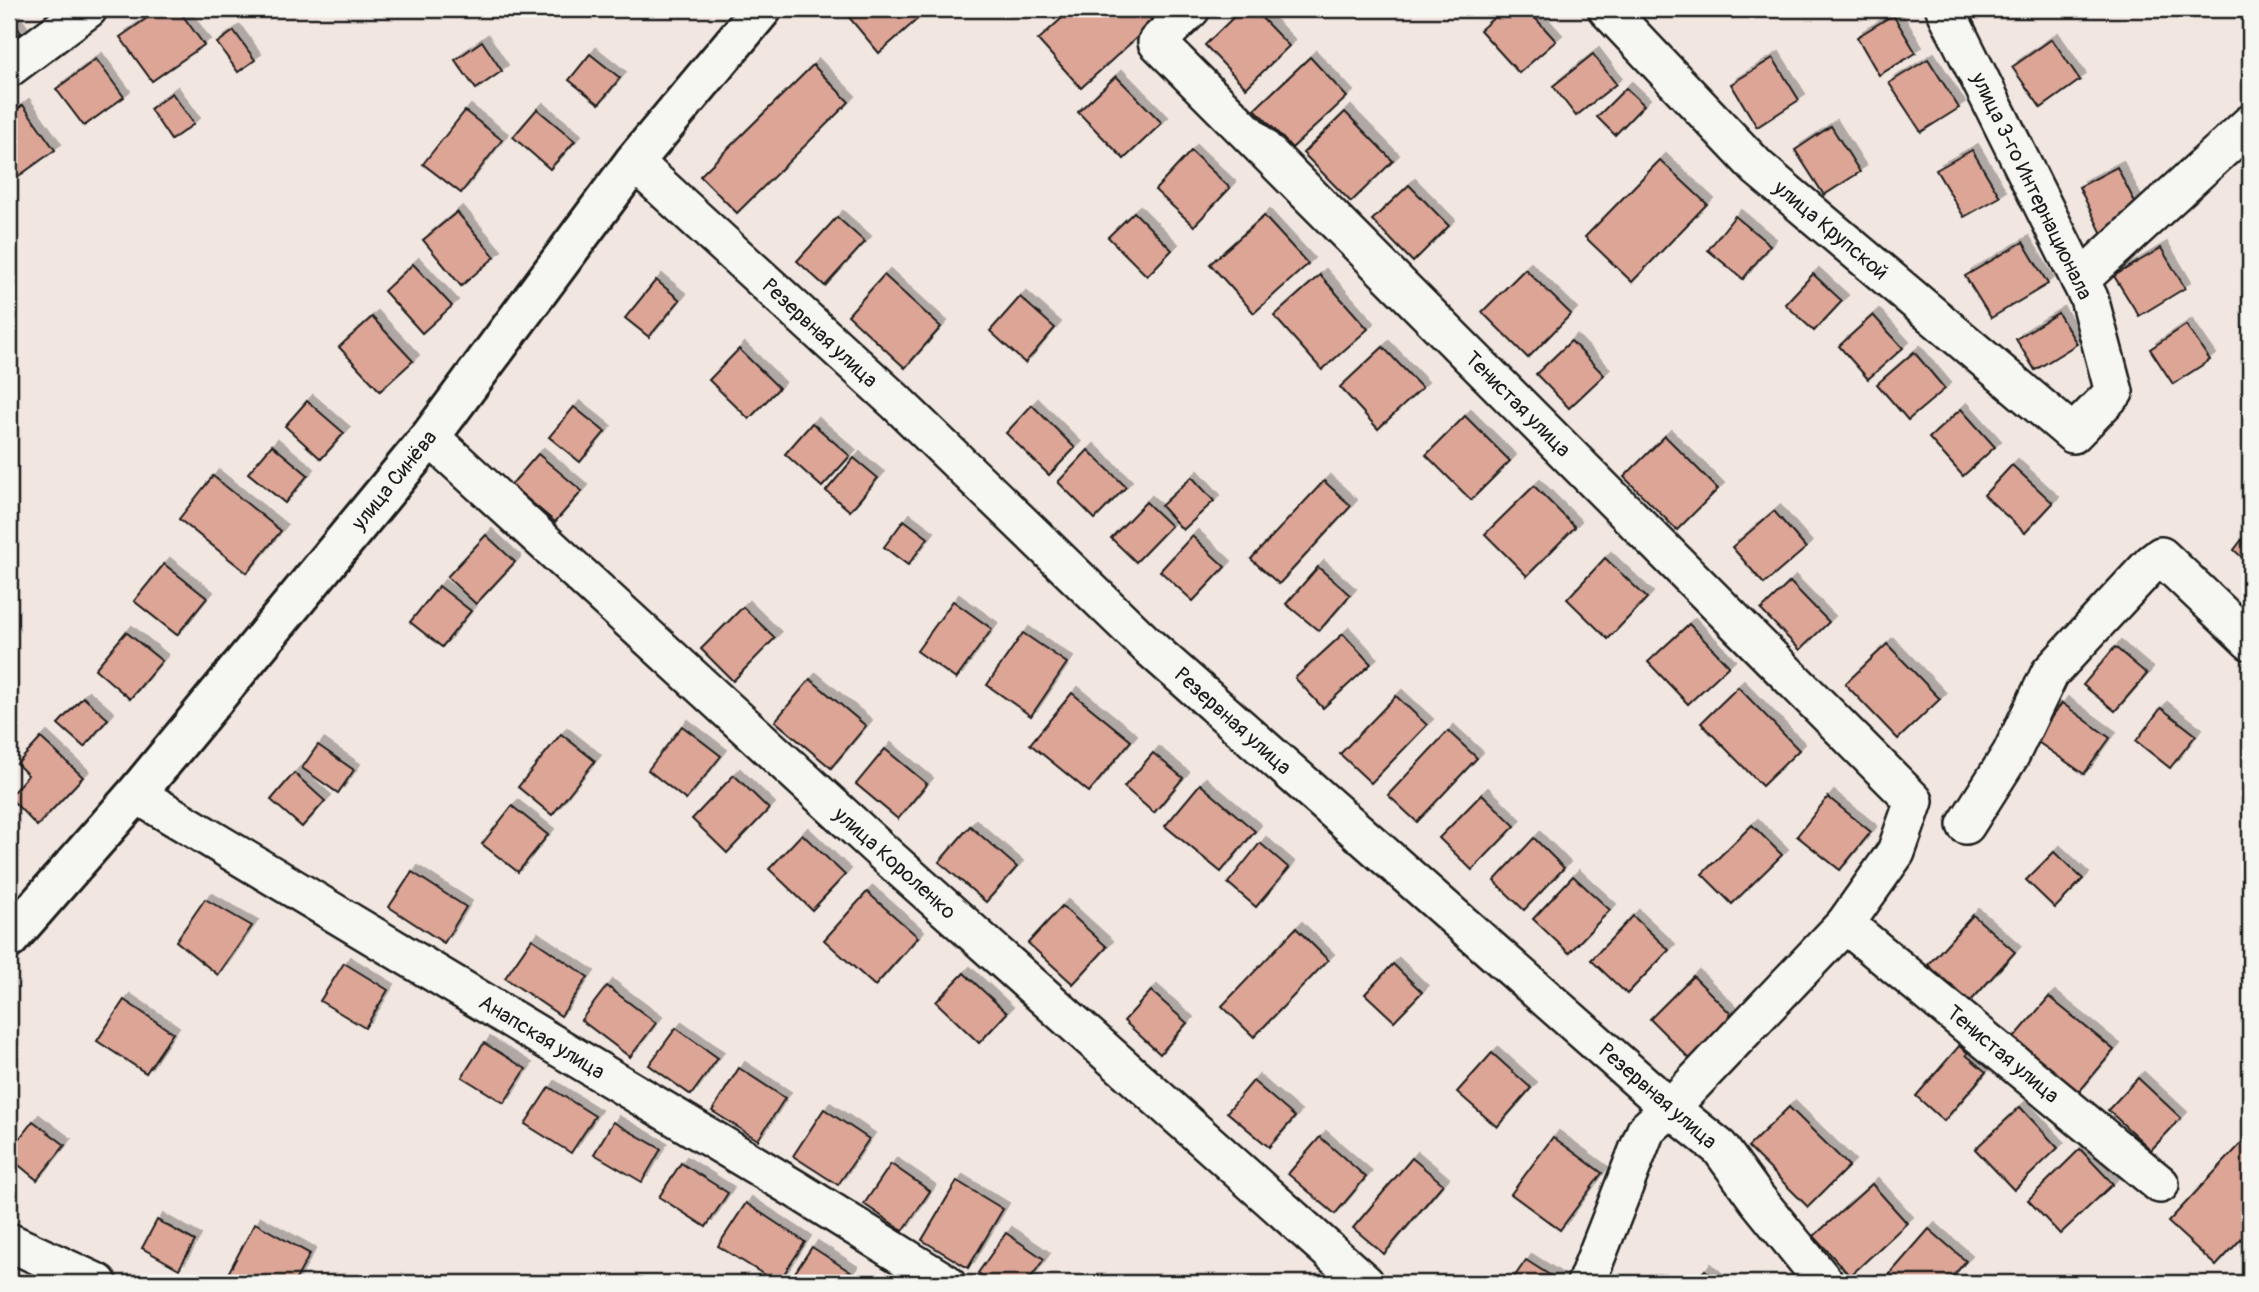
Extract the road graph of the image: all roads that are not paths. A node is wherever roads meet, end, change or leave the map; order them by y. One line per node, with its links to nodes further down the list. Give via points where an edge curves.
1 (88, 9): 6 (street)
2 (762, 9): 8 (main road, улица Синёва)
3 (1191, 9): 15 (street, Тенистая улица, via 1157,42 1914,801 1896,852)
4 (1606, 9): 10 (street, улица Крупской, via 1758,168)
5 (1945, 9): 9 (street, улица 3-го Интернационала)
6 (9, 68)
7 (2250, 124): 9 (street)
8 (634, 162): 11 (main road, улица Синёва); 17 (street, Резервная улица, via 894,401 1148,646)
9 (2080, 280): 10 (street, улица 3-го Интернационала, via 2114,392)
10 (2073, 434)
11 (430, 437): 13 (main road, улица Синёва); 22 (street, улица Короленко, via 889,858)
12 (2250, 640): 14 (street, via 2161,556 2050,673 2011,754)
13 (136, 794): 16 (main road, улица Синёва); 21 (street, Анапская улица)
14 (1966, 825)
15 (1845, 924): 17 (street); 18 (street, Тенистая улица)
16 (9, 939)
17 (1670, 1108): 23 (street, via 1646,1130); 24 (street, Резервная улица, via 1720,1148)
18 (2160, 1184)
19 (9, 1242): 20 (street)
20 (98, 1283)
21 (946, 1283)
22 (1365, 1283)
23 (1586, 1283)
24 (1825, 1283)

